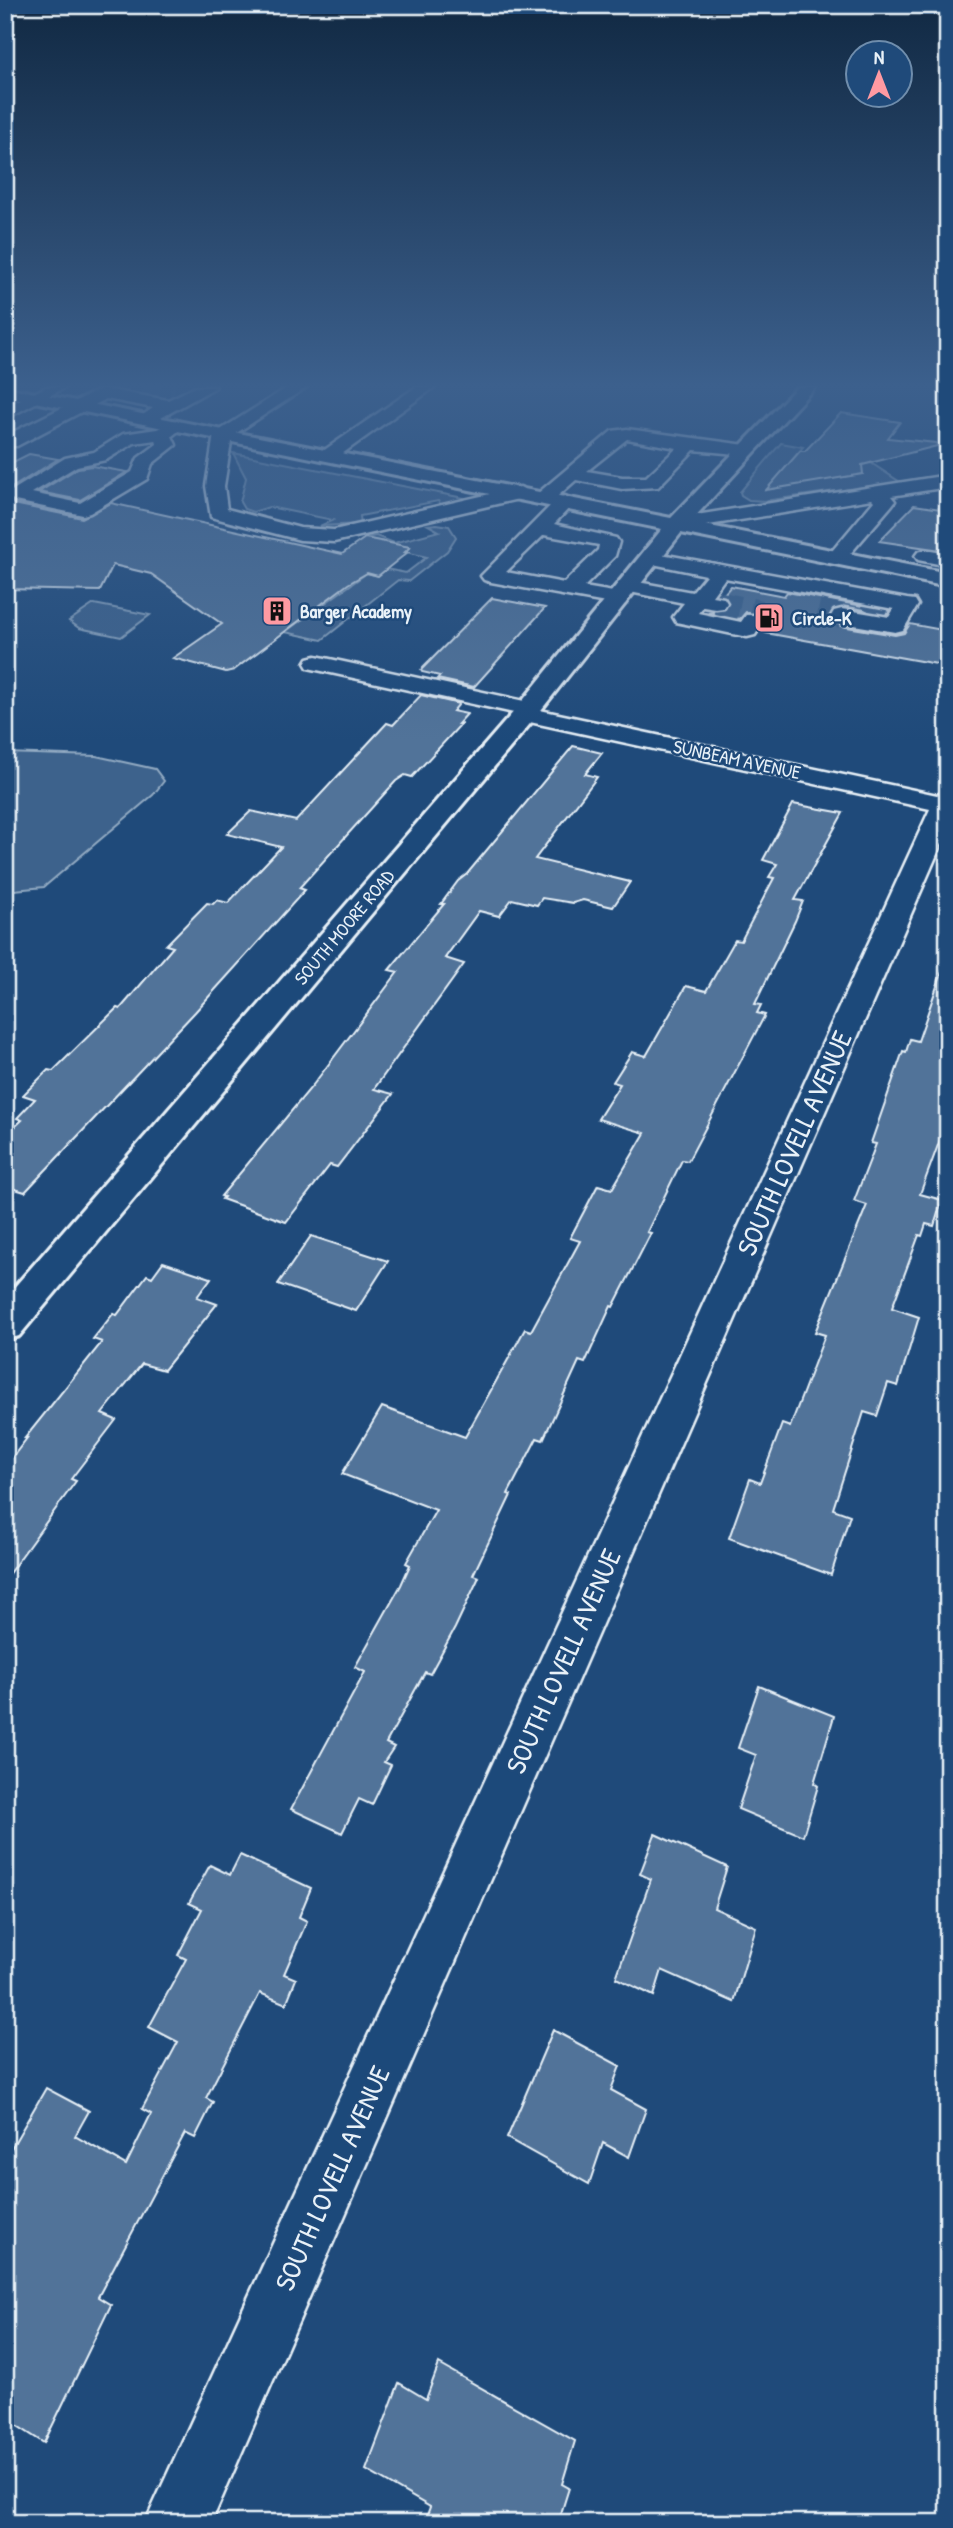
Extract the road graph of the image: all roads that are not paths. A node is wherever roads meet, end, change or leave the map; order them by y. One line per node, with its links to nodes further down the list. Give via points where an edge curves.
1 (63, 505): 2 (street, via 83,509)
2 (90, 505)
3 (217, 505): 4 (street, via 218,513 300,534 334,536)
4 (473, 505)
5 (562, 505): 11 (street)
6 (580, 505): 10 (main road)
7 (695, 505): 10 (main road, SOUTH MOORE ROAD)
8 (795, 505): 10 (street)
9 (882, 505): 14 (street)
10 (677, 524): 12 (main road); 15 (main road, SOUTH MOORE ROAD)
11 (539, 528): 21 (street, via 609,542 608,552); 21 (street, via 492,576)
12 (776, 544): 14 (main road); 19 (street)
13 (925, 556): 18 (street)
14 (837, 557): 16 (main road)
15 (650, 558): 17 (street); 22 (main road, SOUTH MOORE ROAD)
16 (870, 564): 18 (main road); 23 (street)
17 (720, 571): 19 (street); 24 (street)
18 (947, 574)
19 (752, 577): 20 (street)
20 (782, 582): 23 (street, via 815,599); 26 (street)
21 (568, 591): 22 (street)
22 (622, 593): 24 (street); 28 (main road, SOUTH MOORE ROAD)
23 (847, 603): 25 (street)
24 (710, 604): 26 (street); 26 (street, via 684,618 747,629)
25 (874, 609)
26 (759, 611)
27 (316, 663): 28 (street, SUNBEAM AVENUE)
28 (527, 711): 29 (street, SUNBEAM AVENUE); 30 (main road, SOUTH MOORE ROAD)
29 (947, 802): 31 (street, SOUTH LOVELL AVENUE)
30 (5, 1325)
31 (178, 2523)

